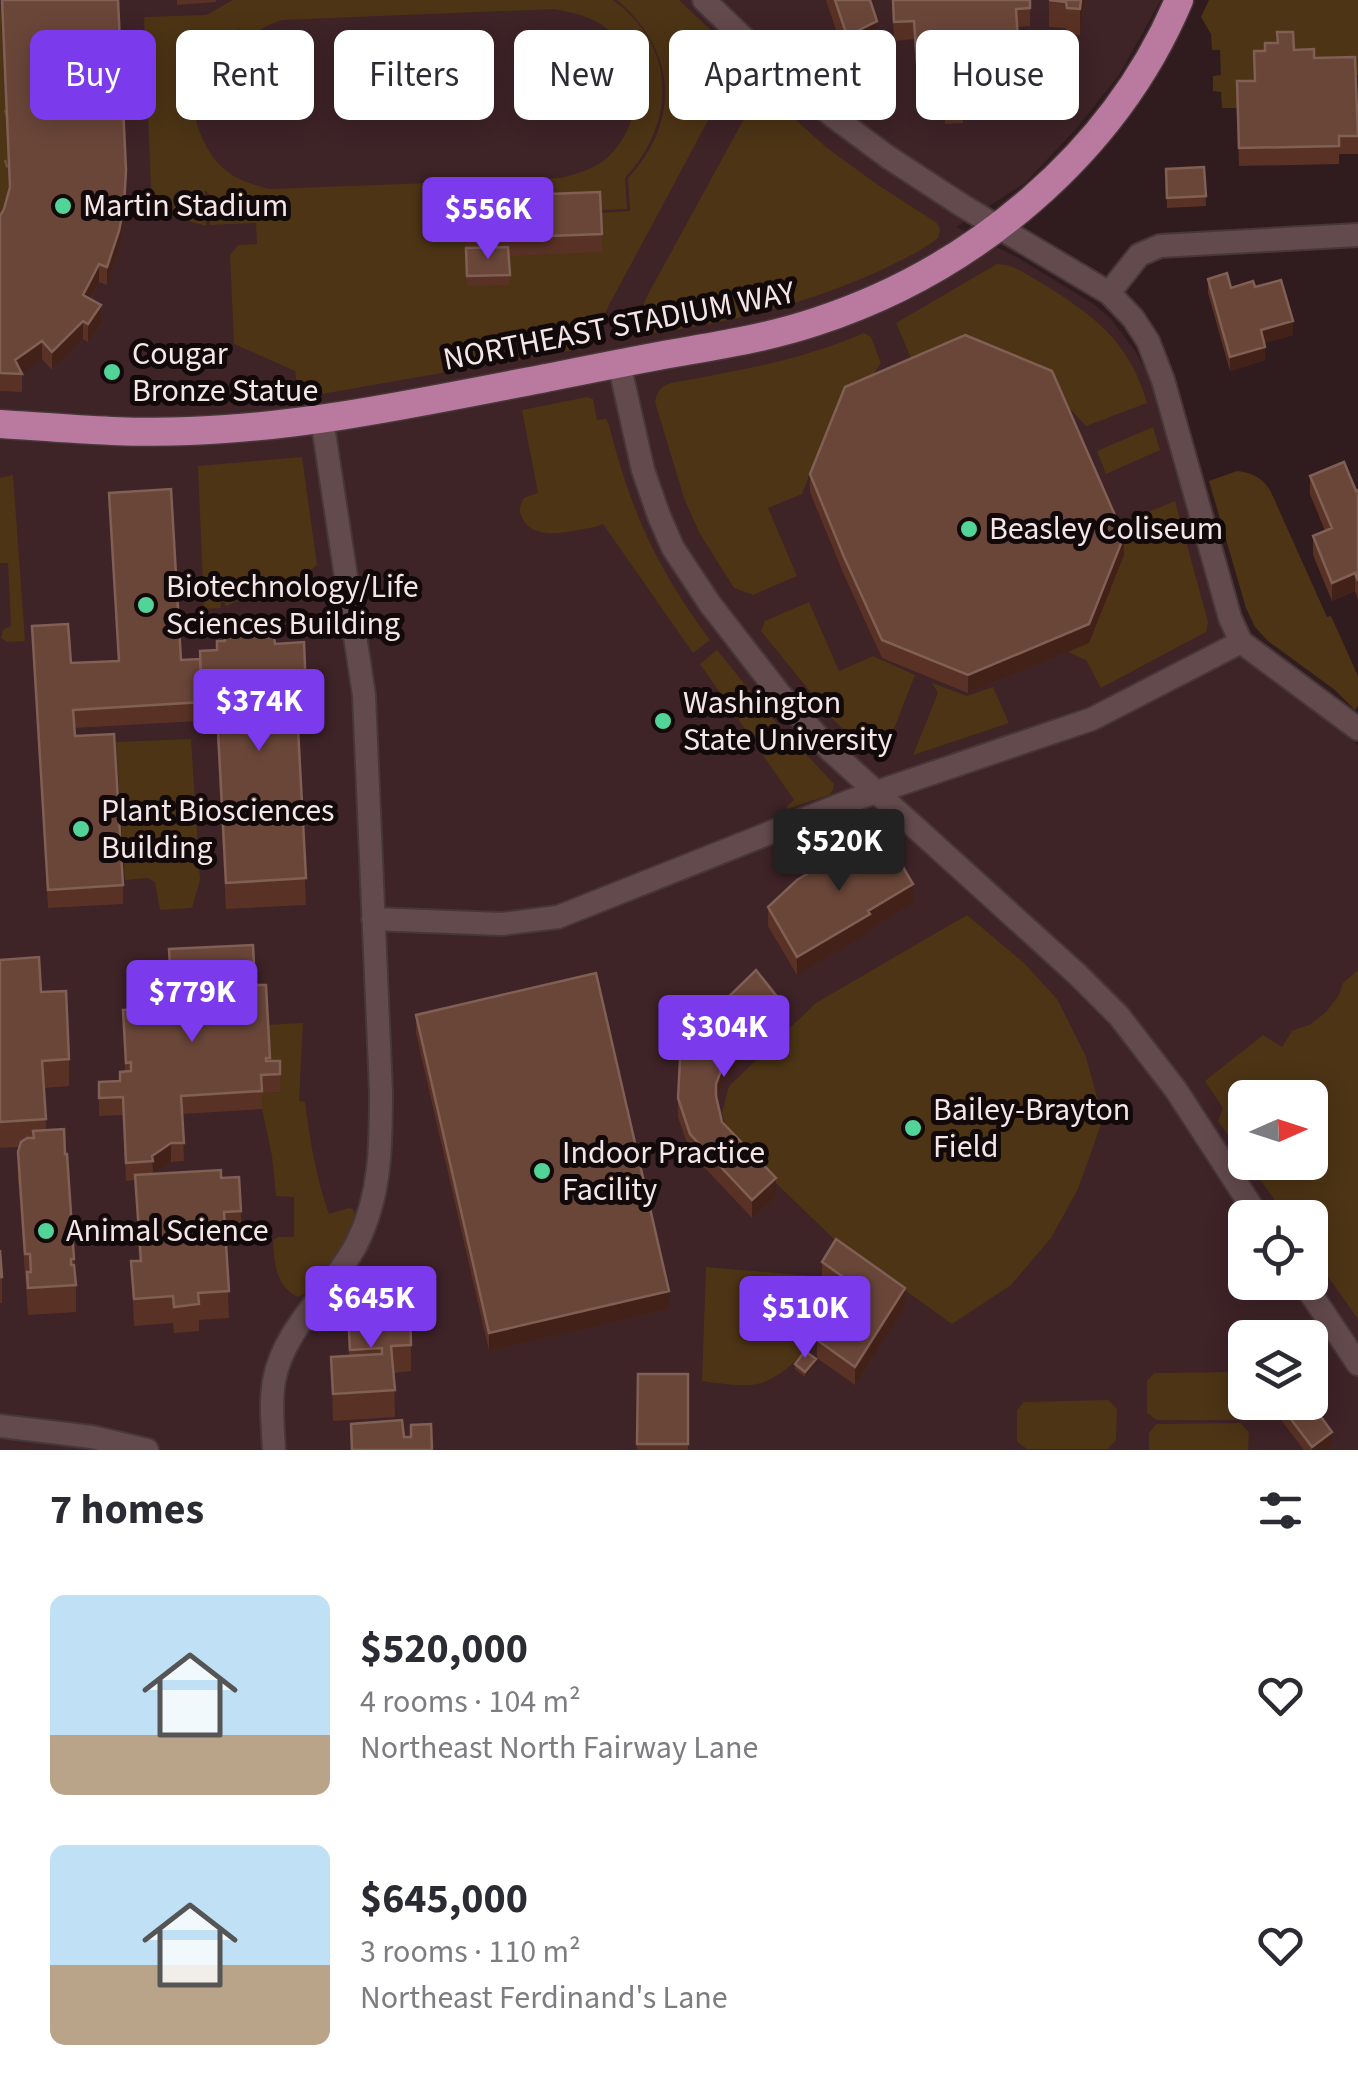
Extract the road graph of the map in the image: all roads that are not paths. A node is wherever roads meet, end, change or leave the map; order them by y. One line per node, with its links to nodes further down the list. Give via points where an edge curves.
1 (704, 0): 3 (street, via 834,118)
2 (1179, 0): 3 (main road, NORTHEAST STADIUM WAY, via 1129,90 1096,133)
3 (997, 227): 5 (street); 6 (main road, NORTHEAST STADIUM WAY, via 921,277 843,312 756,338)
4 (1358, 236): 5 (street, via 1160,246 1139,255)
5 (1109, 292): 9 (street, via 1143,331 1163,380)
6 (619, 363): 7 (main road, NORTHEAST STADIUM WAY); 11 (street, via 650,492 694,582 804,722)
7 (322, 419): 8 (main road, NORTHEAST STADIUM WAY, via 188,432); 12 (street, via 364,695)
8 (0, 424)
9 (1241, 642): 10 (street); 11 (street, via 1092,719)
10 (1358, 729)
11 (877, 793): 12 (street, via 558,917 502,924); 13 (street, via 1118,1016)
12 (373, 919): 19 (street, via 382,1092 377,1181 358,1242 285,1347 273,1394)
13 (1247, 1200)
14 (1315, 1300): 15 (street)
15 (1358, 1364)
16 (0, 1426): 17 (street)
17 (94, 1443): 18 (street)
18 (147, 1450)
19 (274, 1450)

